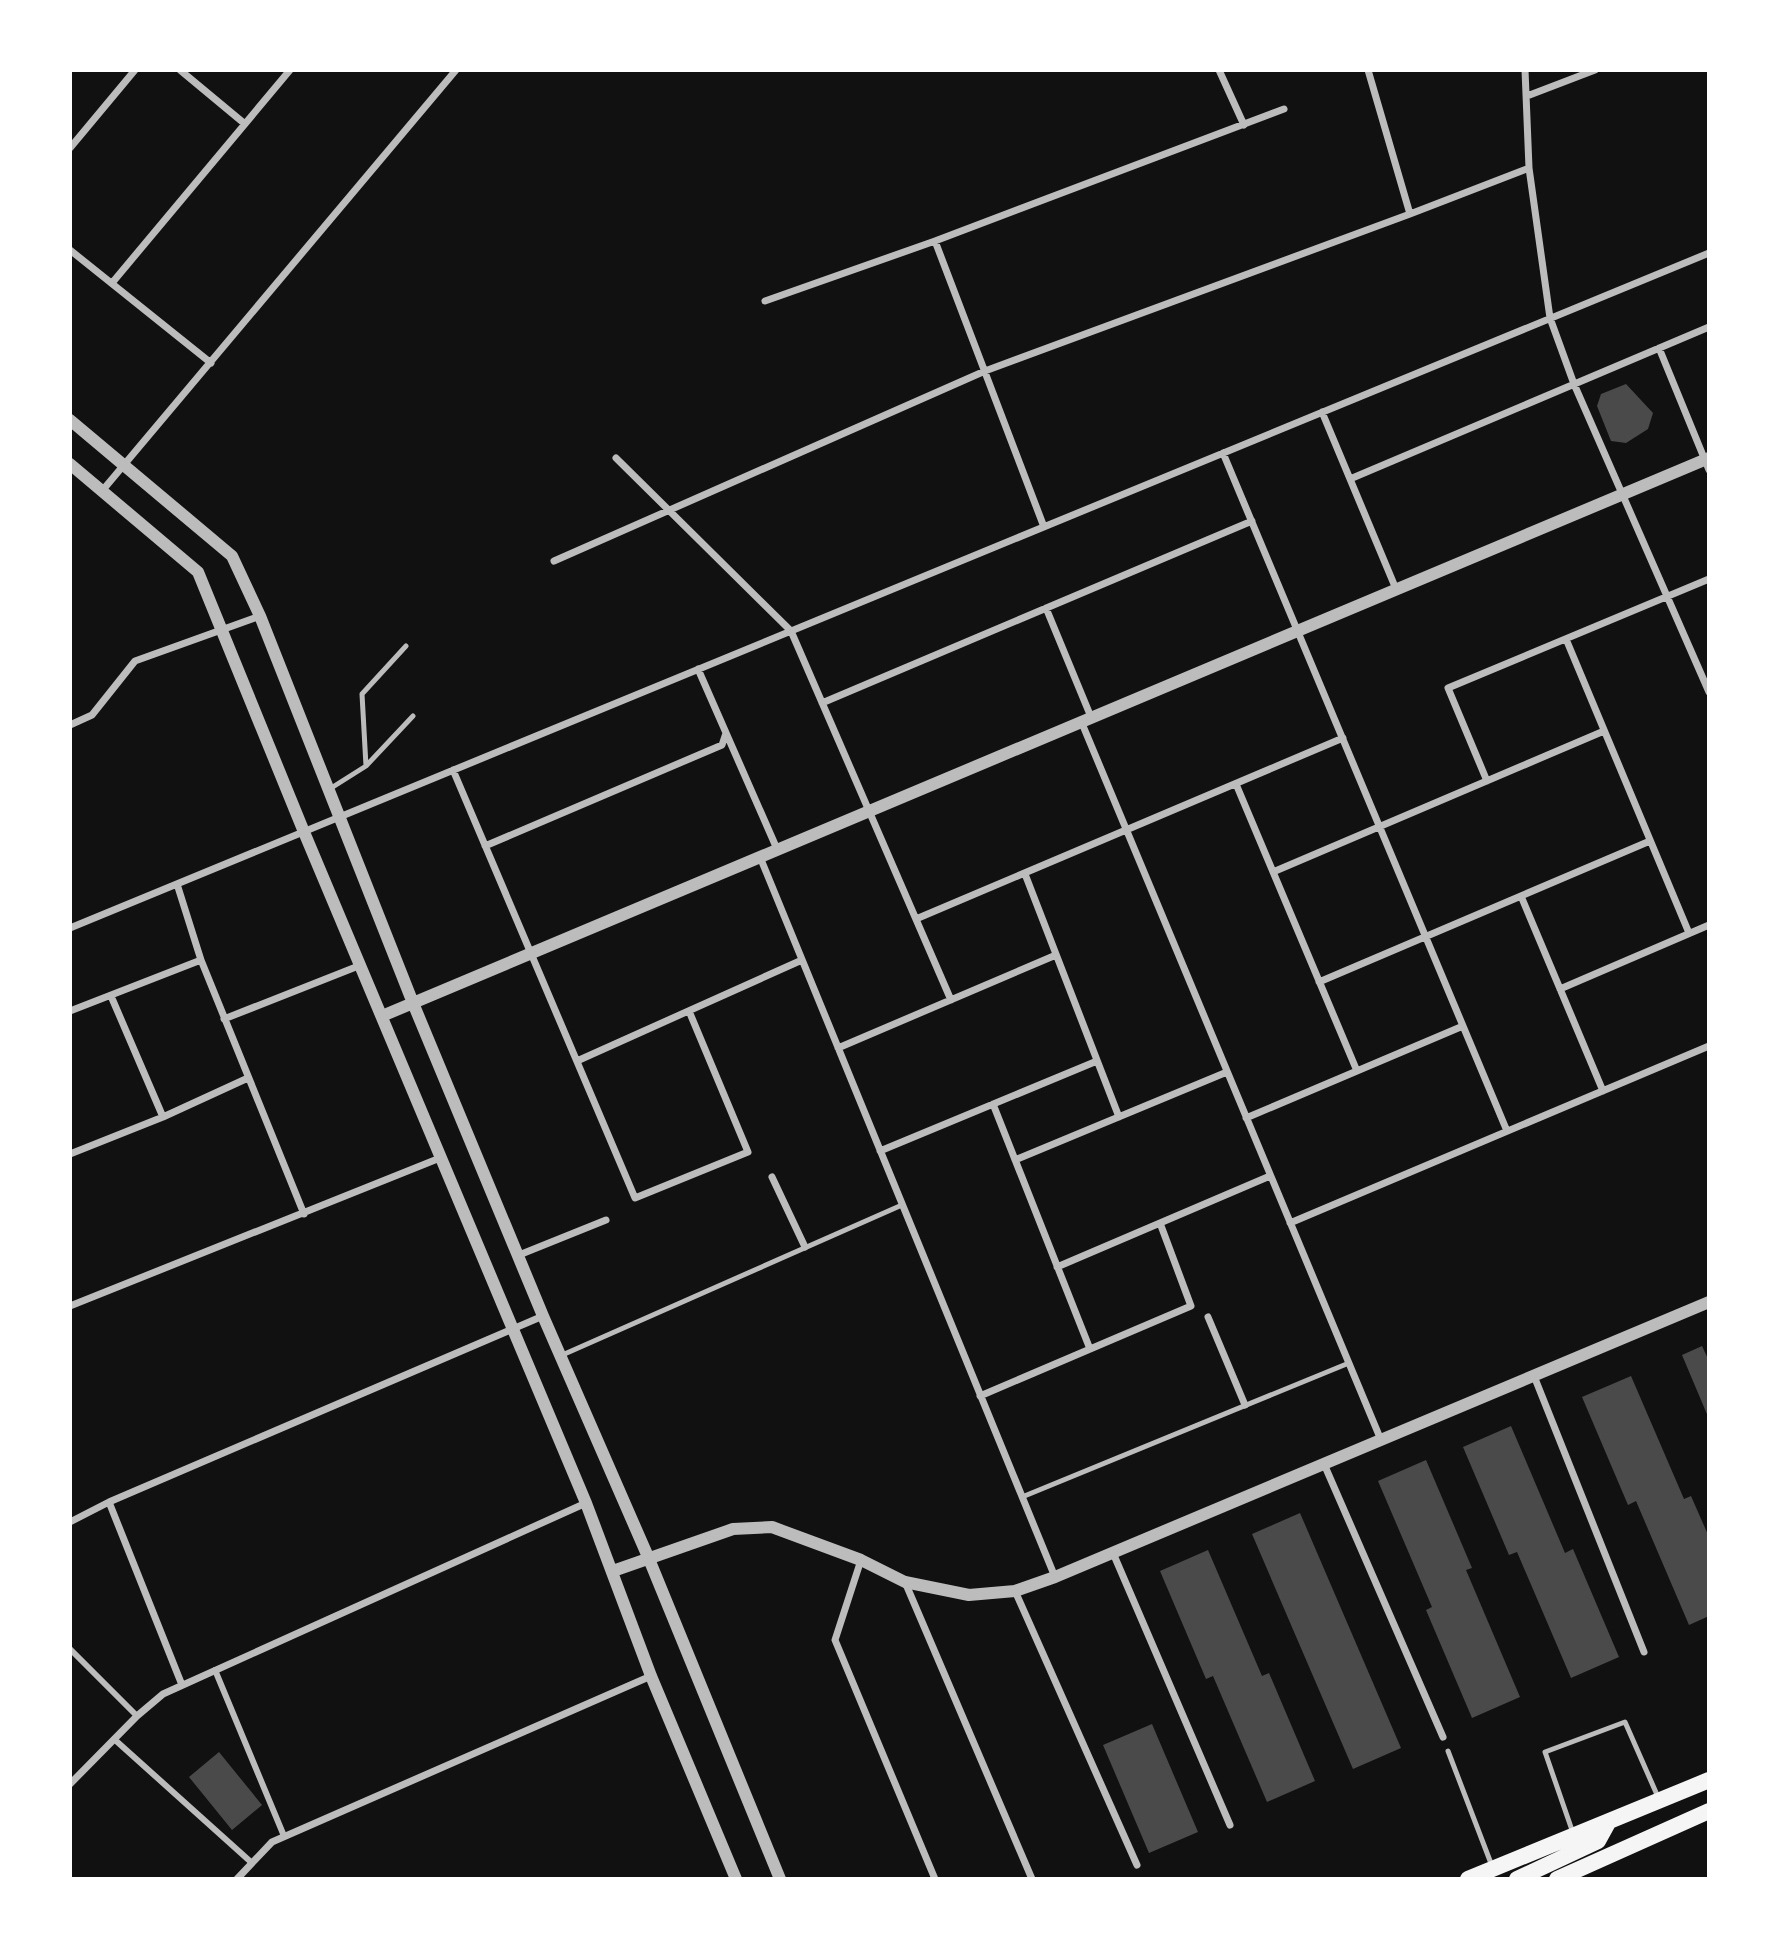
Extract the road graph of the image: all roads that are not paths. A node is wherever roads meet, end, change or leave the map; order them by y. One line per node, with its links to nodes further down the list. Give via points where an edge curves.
1 (135, 70): 13 (street)
2 (180, 70): 11 (street)
3 (290, 70): 11 (street)
4 (456, 70): 24 (street)
5 (1219, 70): 12 (street)
6 (1368, 70): 15 (street)
7 (1525, 70): 9 (street)
8 (1595, 70): 9 (street)
9 (1527, 96): 14 (street)
10 (1284, 108): 12 (street)
11 (245, 124): 19 (street)
12 (1244, 125): 16 (street)
13 (70, 148)
14 (1529, 167): 15 (street); 21 (street)
15 (1410, 214): 25 (street)
16 (935, 241): 20 (street); 25 (street)
17 (70, 250): 19 (street)
18 (1709, 253): 21 (street)
19 (112, 283): 24 (street)
20 (765, 301)
21 (1550, 318): 26 (street); 27 (street)
22 (1709, 327): 23 (street)
23 (1659, 348): 26 (street); 31 (street)
24 (211, 363): 33 (street)
25 (985, 371): 37 (street); 39 (street)
26 (1574, 384): 34 (street); 36 (street)
27 (1322, 412): 29 (street); 34 (street)
28 (70, 420): 33 (street)
29 (1223, 453): 38 (street); 39 (street)
30 (616, 458): 37 (street)
31 (1708, 463): 36 (street)
32 (70, 464): 35 (street)
33 (123, 465): 35 (street); 45 (street, via 232,556)
34 (1350, 479): 42 (street)
35 (102, 491): 46 (street, via 198,572)
36 (1624, 493): 42 (street); 43 (street)
37 (671, 510): 40 (street); 48 (street)
38 (1252, 521): 44 (street); 47 (street)
39 (1044, 527): 48 (street)
40 (554, 561)
41 (1709, 579): 43 (street)
42 (1396, 589): 47 (street)
43 (1668, 597): 49 (street); 52 (street)
44 (1046, 608): 53 (street); 55 (street)
45 (260, 616): 46 (street); 64 (street)
46 (222, 629): 56 (street, via 135,661 92,715); 69 (street)
47 (1297, 630): 55 (street); 59 (street)
48 (791, 631): 51 (street); 53 (street)
49 (1566, 639): 57 (street); 62 (street, via 1448,688)
50 (406, 646): 60 (lane, via 362,694)
51 (698, 669): 58 (street); 61 (street)
52 (1709, 692)
53 (822, 703): 65 (street)
54 (413, 716): 60 (lane)
55 (1086, 719): 65 (street); 68 (street)
56 (70, 725)
57 (1604, 731): 62 (street); 70 (street)
58 (726, 733): 71 (street, via 722,745); 72 (street)
59 (1343, 738): 63 (street); 67 (street)
60 (366, 766): 64 (lane)
61 (453, 770): 66 (street); 71 (street)
62 (1487, 781): 67 (street)
63 (1236, 784): 68 (street); 74 (street)
64 (328, 790): 66 (street)
65 (869, 811): 72 (street); 78 (street)
66 (339, 817): 69 (street); 92 (street)
67 (1380, 827): 74 (street); 82 (street)
68 (1127, 831): 75 (street); 103 (street)
69 (304, 832): 76 (street); 87 (street)
70 (1650, 841): 77 (street); 81 (street)
71 (485, 846): 83 (street)
72 (777, 849): 73 (street)
73 (760, 857): 83 (street); 86 (street)
74 (1273, 872): 88 (street)
75 (1024, 874): 78 (street); 84 (street)
76 (177, 884): 80 (street); 85 (street)
77 (1521, 896): 82 (street); 89 (street)
78 (916, 919): 91 (street)
79 (1709, 925): 81 (street)
80 (70, 928)
81 (1689, 933): 89 (street)
82 (1426, 936): 88 (street); 97 (street)
83 (531, 953): 92 (street); 100 (street)
84 (1056, 956): 91 (street); 101 (street)
85 (201, 960): 90 (street); 96 (street)
86 (802, 960): 93 (street); 99 (street)
87 (361, 965): 95 (street); 96 (street)
88 (1319, 982): 102 (street)
89 (1560, 989): 105 (street)
90 (111, 996): 94 (street); 107 (street)
91 (951, 1000): 99 (street)
92 (413, 1003): 95 (street); 123 (street)
93 (689, 1011): 100 (street); 100 (street, via 748,1152 635,1198)
94 (70, 1012)
95 (382, 1016): 113 (street)
96 (224, 1019): 104 (street)
97 (1463, 1026): 102 (street); 110 (street)
98 (1709, 1046): 105 (street)
99 (838, 1048): 111 (street)
100 (577, 1061)
101 (1097, 1061): 106 (street); 108 (street)
102 (1357, 1071): 109 (street)
103 (1227, 1072): 108 (street); 109 (street)
104 (248, 1078): 107 (street); 118 (street)
105 (1603, 1091): 110 (street)
106 (993, 1104): 111 (street); 114 (street)
107 (163, 1117): 112 (street)
108 (1119, 1117): 114 (street)
109 (1246, 1118): 115 (street)
110 (1507, 1131): 121 (street)
111 (880, 1151): 117 (street)
112 (70, 1154)
113 (440, 1158): 118 (street); 129 (street)
114 (1015, 1160): 124 (street)
115 (1270, 1176): 120 (street); 121 (street)
116 (772, 1177): 122 (street)
117 (902, 1205): 122 (lane); 134 (street)
118 (304, 1214): 126 (street)
119 (606, 1220): 123 (street)
120 (1160, 1223): 124 (street); 130 (street, via 1191,1307)
121 (1290, 1223): 132 (street)
122 (805, 1247): 131 (lane)
123 (519, 1255): 127 (street)
124 (1057, 1266): 130 (street)
125 (1709, 1302): 133 (street)
126 (70, 1306)
127 (542, 1316): 129 (street); 131 (street)
128 (1208, 1317): 135 (street)
129 (512, 1329): 139 (street); 140 (street)
130 (1090, 1349): 134 (street)
131 (560, 1356): 143 (street)
132 (1349, 1363): 135 (lane); 136 (street)
133 (1534, 1376): 136 (street); 150 (street)
134 (980, 1396): 138 (street)
135 (1245, 1405): 138 (lane)
136 (1381, 1440): 137 (street)
137 (1324, 1464): 142 (street); 155 (street)
138 (1022, 1497): 146 (street)
139 (108, 1502): 141 (street); 153 (street)
140 (586, 1503): 145 (street); 151 (street)
141 (70, 1522)
142 (1113, 1553): 146 (street); 163 (street)
143 (649, 1559): 144 (street, via 733,1530 772,1527); 145 (street); 171 (street)
144 (861, 1560): 147 (street); 172 (street, via 835,1640)
145 (613, 1571): 152 (street)
146 (1055, 1577): 148 (street)
147 (905, 1582): 148 (street, via 969,1595); 173 (street)
148 (1015, 1591): 167 (street)
149 (70, 1649): 154 (street)
150 (1644, 1652)
151 (215, 1670): 153 (street); 164 (street)
152 (651, 1676): 164 (street); 170 (street)
153 (182, 1685): 154 (street)
154 (137, 1716): 156 (street)
155 (1443, 1737)
156 (114, 1739): 159 (street); 166 (street)
157 (1448, 1751): 168 (lane)
158 (1709, 1780): 160 (main road)
159 (70, 1784)
160 (1660, 1800): 162 (main road); 165 (lane, via 1625,1722 1545,1752)
161 (1709, 1811): 176 (main road)
162 (1609, 1821): 165 (main road); 175 (main road, via 1598,1841)
163 (1230, 1825)
164 (284, 1836): 166 (street)
165 (1574, 1836): 168 (main road)
166 (252, 1864): 169 (street)
167 (1137, 1866)
168 (1493, 1869): 174 (main road)
169 (237, 1879)
170 (736, 1879)
171 (780, 1879)
172 (935, 1879)
173 (1032, 1879)
174 (1468, 1879)
175 (1517, 1879)
176 (1556, 1879)

